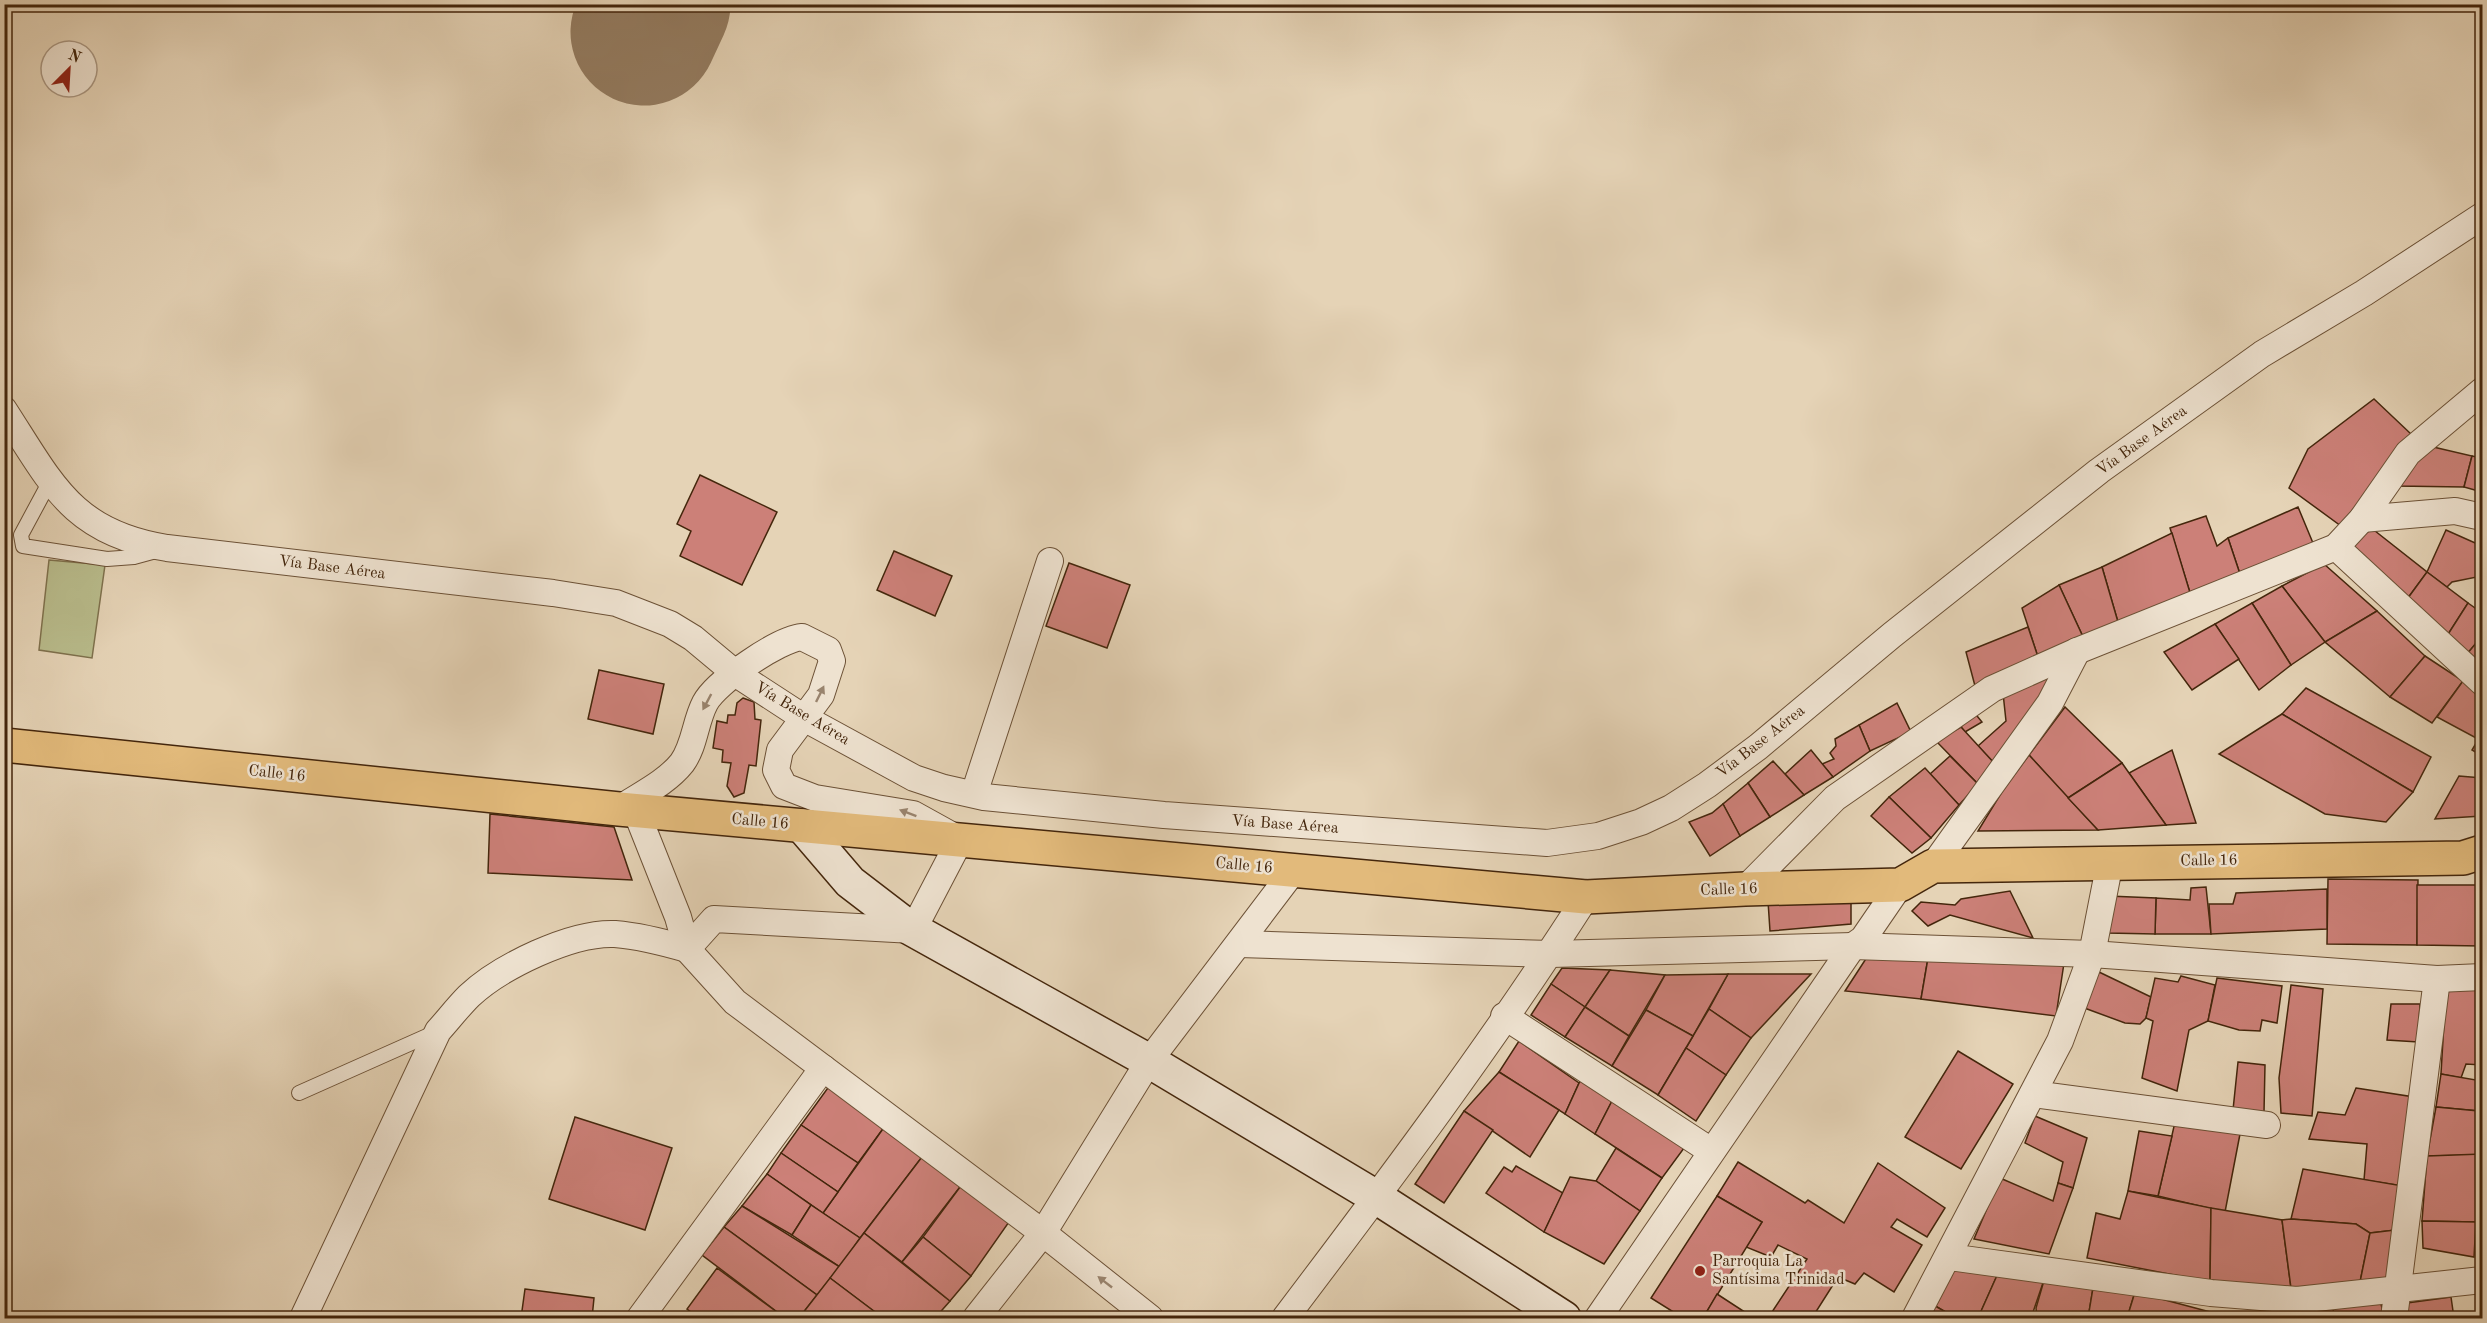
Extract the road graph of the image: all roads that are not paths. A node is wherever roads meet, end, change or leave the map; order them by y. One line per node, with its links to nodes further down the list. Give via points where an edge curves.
1 (2482, 216): 16 (street, Vía Base Aérea, via 2262,354 2147,437 1892,635 1758,747 1671,808 1641,822 1598,836 1547,843 1498,841 1164,815)
2 (2482, 391): 6 (street, via 2408,453)
3 (4, 410): 4 (street, Vía Base Aérea)
4 (50, 481): 8 (street, Vía Base Aérea, via 66,501 98,527 138,544); 8 (lane, via 21,535 23,546 107,559)
5 (2482, 517): 6 (street, via 2455,511)
6 (2362, 519): 7 (street)
7 (2336, 547): 10 (street); 12 (street)
8 (167, 548): 11 (street, Vía Base Aérea, via 616,603 670,624)
9 (1050, 561): 16 (street)
10 (2077, 651): 22 (street, via 2050,703); 25 (street, via 1992,690 1835,798)
11 (735, 673): 13 (street, Vía Base Aérea); 13 (street, one-way to 11, via 821,694 832,661 828,650 816,642 795,637); 17 (street, one-way to 17, via 715,688 704,706 681,763)
12 (2482, 682)
13 (804, 718): 15 (street, via 784,742 776,761 778,778); 16 (street, Vía Base Aérea, via 914,778)
14 (4, 745): 17 (main road, Calle 16)
15 (795, 792): 18 (street); 19 (street, one-way to 15, via 902,810)
16 (974, 794)
17 (628, 810): 18 (main road, Calle 16); 30 (street, via 678,917)
18 (790, 825): 19 (main road, Calle 16); 27 (street, via 850,882)
19 (960, 840): 23 (main road, Calle 16); 27 (street)
20 (2482, 852): 21 (main road, Calle 16, via 2463,858)
21 (2110, 862): 22 (main road, Calle 16); 32 (street)
22 (1933, 866): 24 (main road, Calle 16)
23 (1294, 870): 26 (main road, Calle 16); 28 (street)
24 (1900, 885): 25 (main road, Calle 16); 29 (street, via 1863,939)
25 (1745, 889): 26 (main road, Calle 16)
26 (1587, 897): 31 (street)
27 (911, 929): 30 (street, via 714,919); 37 (street)
28 (1239, 944): 31 (street); 37 (street)
29 (1853, 946): 31 (street); 32 (street); 42 (street)
30 (687, 949): 36 (street, via 612,934 574,941 502,972 469,996); 38 (street, via 735,1002)
31 (1551, 954): 35 (street)
32 (2092, 954): 34 (street); 40 (street, via 2060,1041)
33 (2482, 977): 34 (street)
34 (2437, 979): 47 (street)
35 (1504, 1016): 42 (street); 43 (street)
36 (438, 1031): 39 (lane); 48 (street)
37 (1149, 1061): 43 (street); 44 (street)
38 (823, 1068): 44 (street); 49 (street)
39 (299, 1093)
40 (2033, 1094): 41 (street); 45 (street)
41 (2267, 1125)
42 (1711, 1151): 54 (street)
43 (1376, 1197): 52 (street); 53 (street)
44 (1042, 1233): 50 (street); 51 (street, one-way to 44)
45 (1949, 1257): 47 (street, via 2211,1293 2297,1300); 55 (street)
46 (2482, 1280): 47 (street)
47 (2396, 1290): 56 (street)
48 (303, 1318)
49 (642, 1318)
50 (976, 1318)
51 (1150, 1318)
52 (1285, 1318)
53 (1564, 1318)
54 (1598, 1318)
55 (1915, 1318)
56 (2394, 1318)

